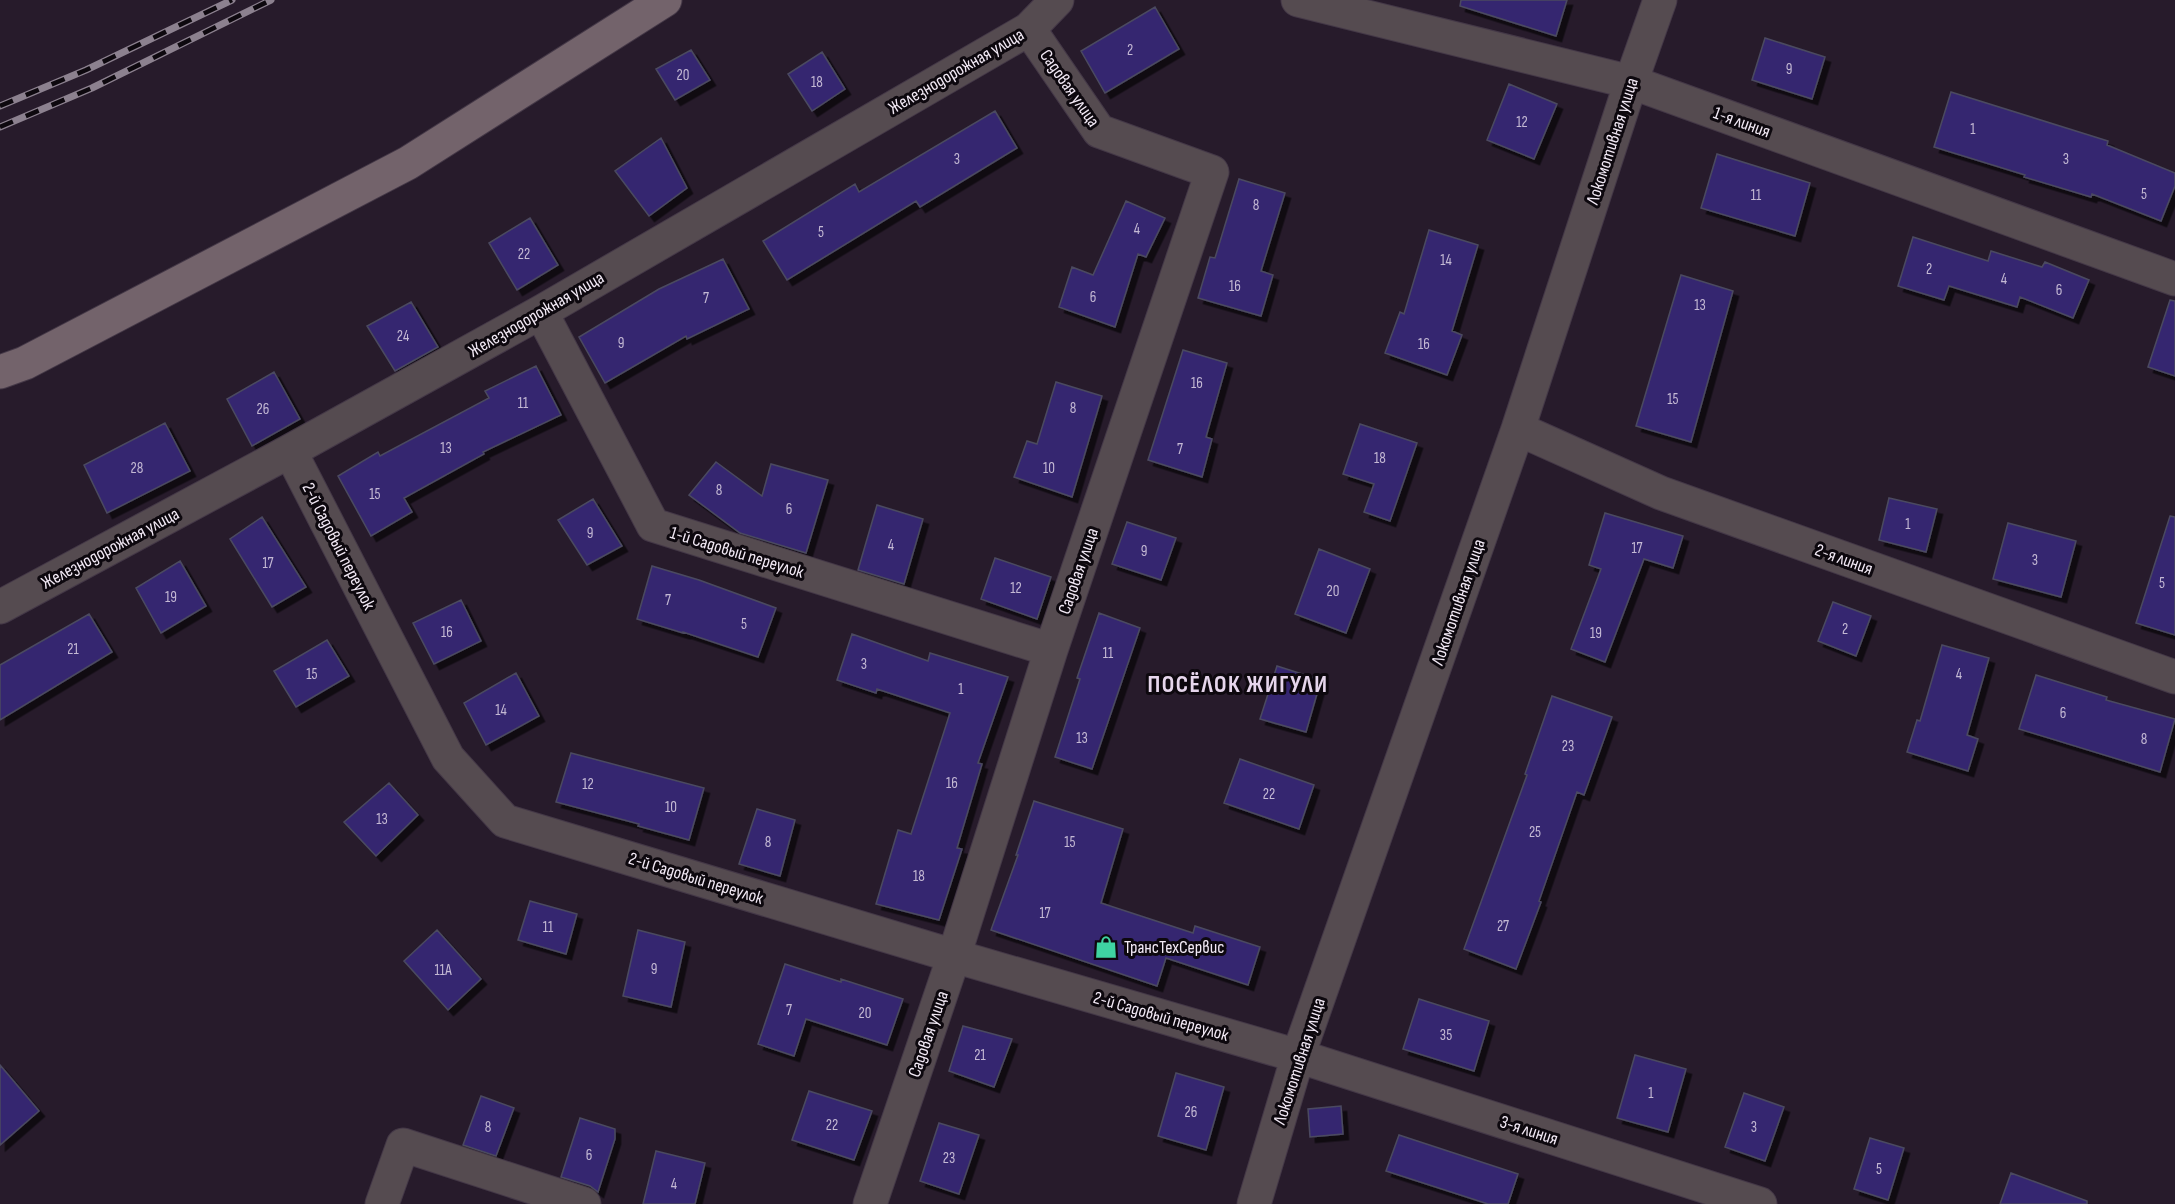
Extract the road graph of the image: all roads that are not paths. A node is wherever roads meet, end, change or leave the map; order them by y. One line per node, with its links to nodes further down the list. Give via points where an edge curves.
1 (665, 0): 9 (street, via 408,163 25,363)
2 (1057, 0): 5 (street, Железнодорожная улица)
3 (1298, 0): 6 (street, 1-я линия)
4 (1660, 0): 6 (street, Локомотивная улица)
5 (1029, 29): 8 (street, Железнодорожная улица); 13 (street, Садовая улица, via 1099,131 1212,172)
6 (1631, 82): 7 (street, 1-я линия); 10 (street, Локомотивная улица)
7 (2175, 279)
8 (541, 312): 11 (street, Железнодорожная улица); 13 (street, 1-й Садовый переулок, via 654,525)
9 (0, 372)
10 (1518, 429): 14 (street, 2-я линия, via 1661,493); 16 (street, Локомотивная улица)
11 (290, 451): 12 (street, Железнодорожная улица); 15 (street, 2-й Садовый переулок, via 448,758 505,821)
12 (0, 608)
13 (1052, 650): 15 (street, Садовая улица)
14 (2175, 677)
15 (954, 956): 16 (street, 2-й Садовый переулок); 19 (street, Садовая улица)
16 (1299, 1056): 20 (street, Локомотивная улица); 21 (street, 3-я линия)
17 (382, 1204): 18 (street, via 403,1145)
18 (584, 1204)
19 (870, 1204)
20 (1254, 1204)
21 (1760, 1204)

